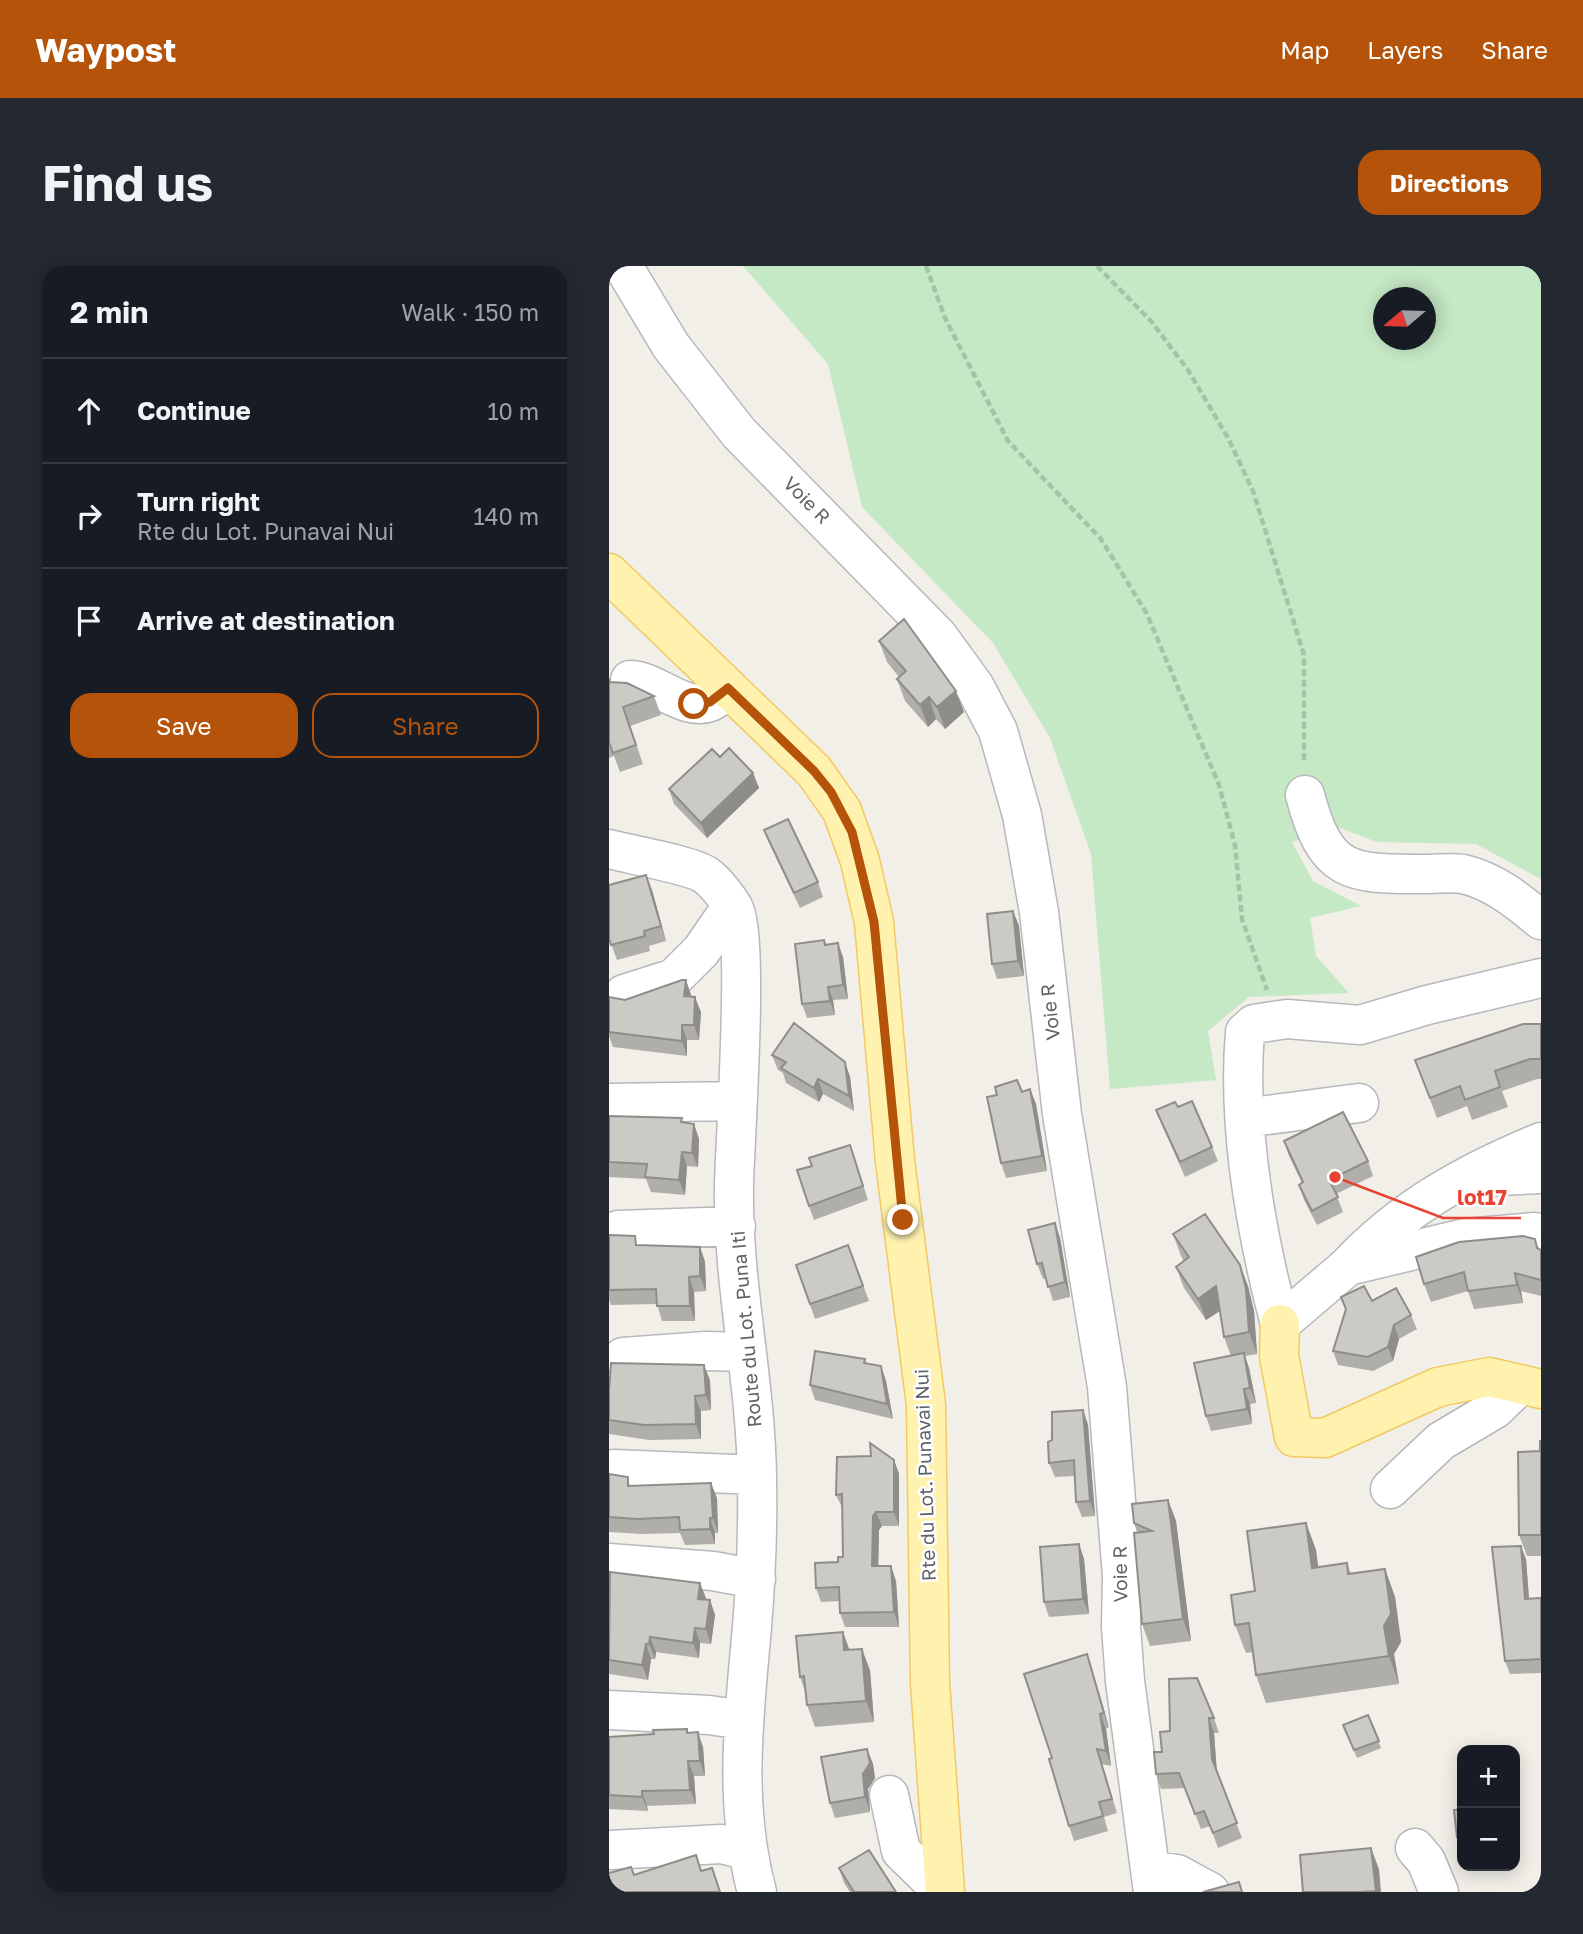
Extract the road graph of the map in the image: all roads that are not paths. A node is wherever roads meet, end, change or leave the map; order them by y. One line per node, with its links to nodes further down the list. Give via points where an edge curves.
1 (622, 266): 37 (street, Voie R, via 671,346 739,433 938,636 975,687 998,731 1022,815 1039,912 1062,1114 1107,1387 1125,1681)
2 (609, 573): 4 (main road, Rte du Lot. Punavai Nui)
3 (630, 680): 4 (street, via 643,680 694,704 710,702)
4 (728, 688): 39 (main road, Rte du Lot. Punavai Nui, via 831,792 852,832 874,922 895,1161 926,1405 930,1683)
5 (1305, 794): 8 (street, via 1320,841 1342,864 1363,873 1463,874 1506,891)
6 (609, 849): 7 (street, Route du Lot. Puna Iti, via 706,875)
7 (732, 906): 10 (street, via 701,951 674,978); 11 (street, Route du Lot. Puna Iti, via 741,953)
8 (1541, 920)
9 (1541, 978): 14 (street, via 1360,1025 1278,1020 1254,1024 1245,1032)
10 (624, 994)
11 (736, 1101): 12 (street); 18 (street, Route du Lot. Puna Iti)
12 (609, 1103)
13 (1359, 1103): 14 (street)
14 (1245, 1118): 22 (street, via 1264,1255)
15 (1541, 1142): 17 (street)
16 (1541, 1174): 17 (street)
17 (1464, 1177): 21 (street, via 1380,1232)
18 (736, 1226): 19 (street); 23 (street, Route du Lot. Puna Iti)
19 (618, 1230)
20 (1541, 1236): 21 (street, via 1535,1232 1465,1238)
21 (1348, 1266): 22 (street)
22 (1280, 1324): 25 (main road, via 1279,1356 1294,1437 1325,1438 1438,1387 1489,1377)
23 (746, 1352): 24 (street, via 706,1350); 27 (street, Route du Lot. Puna Iti)
24 (623, 1357)
25 (1531, 1387): 28 (street, via 1441,1441)
26 (614, 1469): 27 (street)
27 (757, 1475): 30 (street, Route du Lot. Puna Iti)
28 (1390, 1489)
29 (609, 1563): 30 (street)
30 (755, 1579): 32 (street, Route du Lot. Puna Iti)
31 (609, 1710): 32 (street)
32 (743, 1720): 36 (street, Route du Lot. Puna Iti, via 740,1765)
33 (889, 1795): 39 (street, via 901,1852)
34 (1415, 1848): 41 (street)
35 (609, 1850): 36 (street, via 721,1844)
36 (747, 1850): 38 (street, Route du Lot. Puna Iti)
37 (1152, 1881): 40 (street, via 1177,1874)
38 (757, 1892)
39 (944, 1892)
40 (1210, 1892)
41 (1439, 1892)

